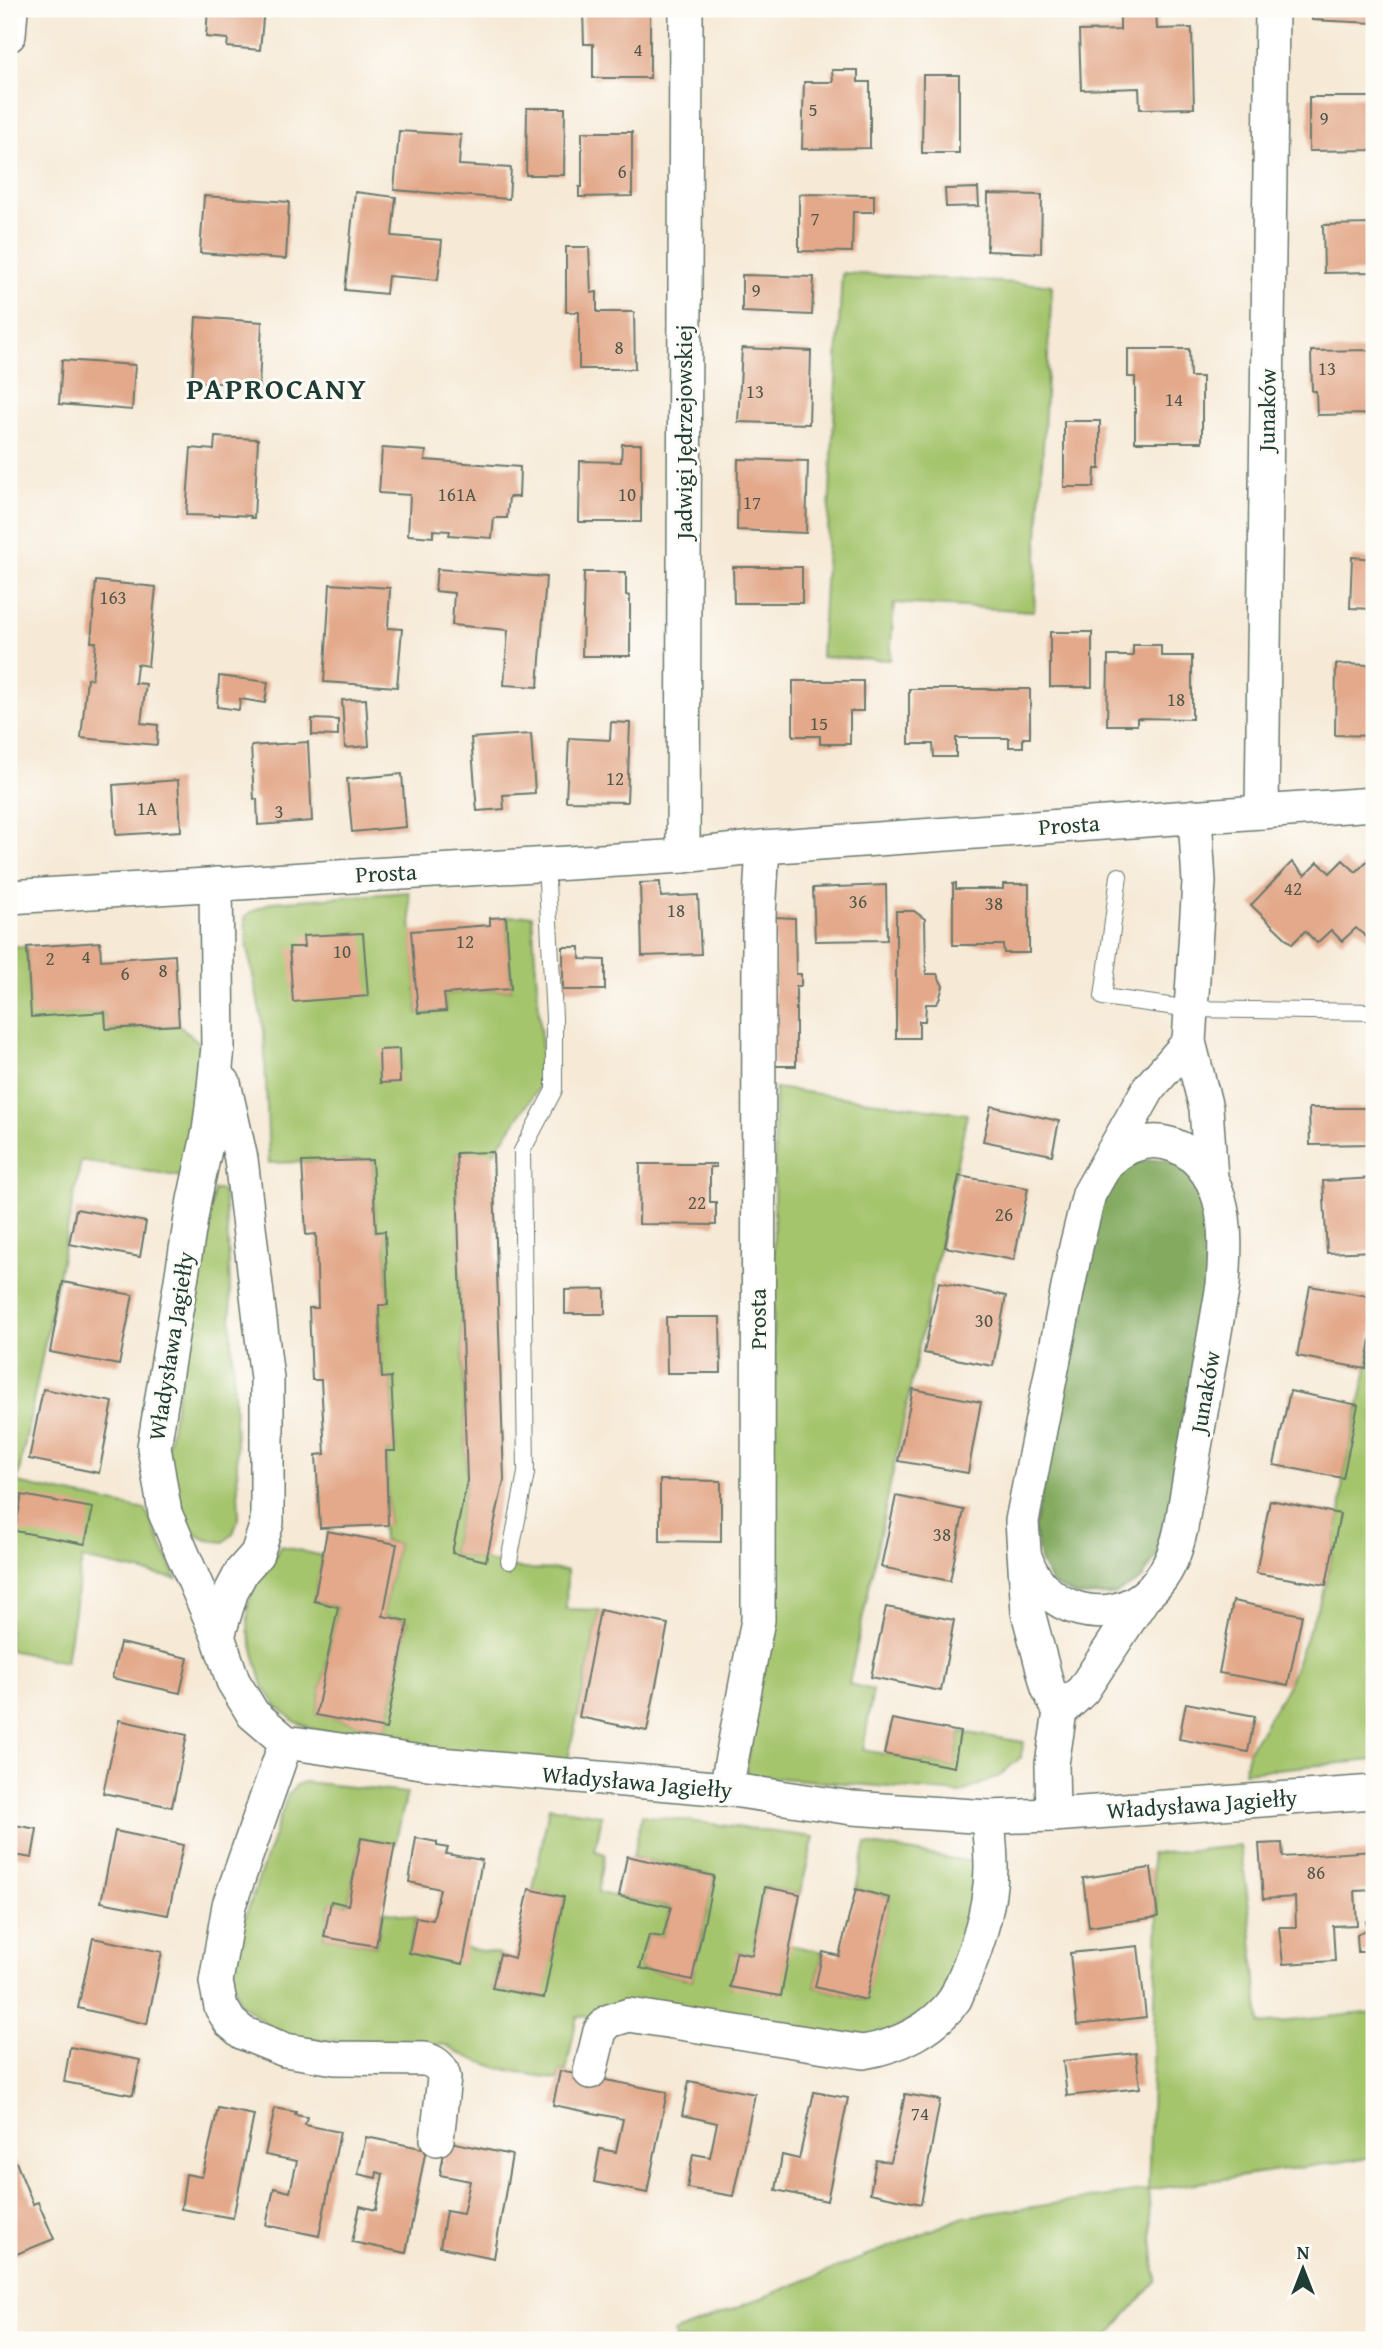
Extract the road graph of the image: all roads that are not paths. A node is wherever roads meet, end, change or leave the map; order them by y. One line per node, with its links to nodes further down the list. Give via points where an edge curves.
1 (11, 9): 4 (street)
2 (685, 9): 9 (street, Jadwigi Jędrzejowskiej)
3 (1272, 9): 6 (street, Junaków)
4 (9, 35)
5 (1374, 804): 6 (street, Prosta)
6 (1262, 812): 7 (street, Prosta)
7 (1195, 816): 8 (street, Prosta); 14 (street, Junaków, via 1199,882)
8 (763, 847): 9 (street, Prosta); 26 (street, Prosta, via 759,915 758,1620)
9 (683, 856): 10 (street, Prosta)
10 (546, 864): 12 (street, Prosta); 21 (lane, via 554,1090 522,1151 526,1473)
11 (1119, 876): 14 (lane, via 1103,997)
12 (216, 884): 13 (street, Prosta); 17 (street, Władysława Jagiełły)
13 (9, 897)
14 (1191, 1009): 15 (lane); 16 (street, Junaków)
15 (1374, 1012)
16 (1189, 1042): 18 (street, Junaków, via 1149,1088); 19 (street, Junaków, via 1206,1108)
17 (218, 1047): 23 (street, Władysława Jagiełły, via 241,1159 267,1379 267,1523 257,1554 232,1590); 23 (street, Władysława Jagiełły, via 209,1131 154,1447 165,1513)
18 (1105, 1165): 19 (street, Junaków, via 1127,1147 1162,1141 1189,1153); 20 (street, Junaków, via 1089,1194 1076,1247 1022,1521)
19 (1211, 1178): 22 (street, Junaków, via 1223,1217 1220,1306 1177,1547 1167,1569)
20 (1024, 1555): 22 (street, Junaków, via 1041,1588 1072,1608 1110,1611); 24 (street, Junaków, via 1028,1612 1048,1688)
21 (509, 1561)
22 (1144, 1597): 24 (street, Junaków, via 1083,1690)
23 (218, 1636): 25 (street, Władysława Jagiełły, via 233,1681 253,1714)
24 (1060, 1712): 28 (street, via 1054,1746)
25 (286, 1742): 26 (street, Władysława Jagiełły, via 428,1763); 31 (street, via 229,1905 216,1982 221,2007 243,2033 285,2049 335,2057 434,2062 444,2078)
26 (726, 1789): 29 (street, Władysława Jagiełły, via 852,1808)
27 (1374, 1792): 28 (street, Władysława Jagiełły)
28 (1053, 1815): 29 (street, Władysława Jagiełły)
29 (988, 1817): 30 (street, via 990,1878 977,1941 955,1999 923,2029 889,2046 863,2052 622,2016 600,2031)
30 (590, 2072)
31 (437, 2139)

